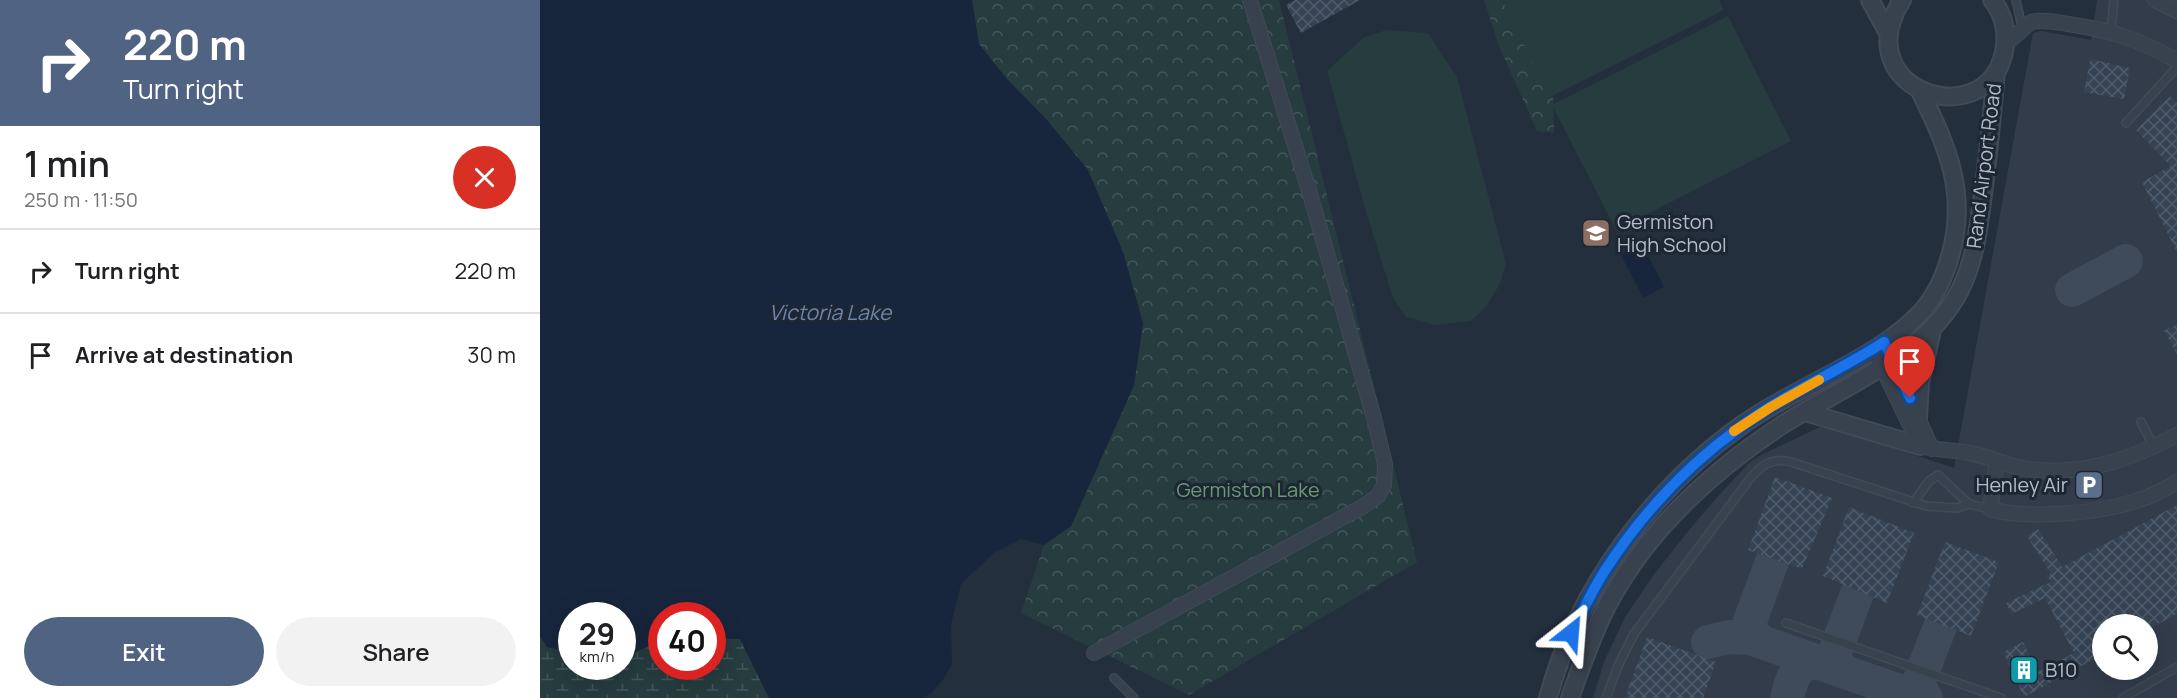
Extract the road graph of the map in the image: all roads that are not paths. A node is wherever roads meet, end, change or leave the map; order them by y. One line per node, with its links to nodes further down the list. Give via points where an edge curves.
1 (1250, 0): 33 (street, via 1374,418 1385,464 1384,485 1378,496 1362,507)
2 (1870, 0): 11 (street, Rand Airport Road)
3 (1902, 0): 11 (street)
4 (1992, 0): 12 (street, via 2004,22)
5 (2016, 0): 9 (lane)
6 (2114, 0): 10 (lane)
7 (2155, 0): 8 (street)
8 (2177, 11)
9 (2022, 27): 10 (street, via 2038,21); 12 (street)
10 (2111, 31): 13 (street)
11 (1888, 33): 16 (street, Rand Airport Road, via 1896,67)
12 (2006, 44): 15 (street, Rand Airport Road)
13 (2177, 61)
14 (2177, 67): 17 (lane)
15 (1996, 72): 16 (street, Rand Airport Road, via 1981,87 1962,96 1941,97); 18 (street, Rand Airport Road, via 1977,242 1960,290)
16 (1920, 91): 19 (street, Rand Airport Road, via 1954,173 1958,202 1956,238 1944,278 1931,301 1913,321)
17 (2126, 123)
18 (1932, 330): 20 (street, Rand Airport Road); 22 (street, via 1920,383)
19 (1878, 345): 20 (street); 37 (street, Rand Airport Road, via 1743,425 1674,484 1639,523 1603,573 1571,633)
20 (1887, 363): 21 (street, Rand Airport Road); 22 (street); 26 (street)
21 (1805, 412): 26 (street); 38 (street, Rand Airport Road, via 1736,457 1691,495 1653,538 1608,604)
22 (1918, 418): 26 (street)
23 (2141, 422): 25 (lane)
24 (2177, 435): 25 (street)
25 (2154, 447): 27 (street, via 2116,462 2076,470 2024,469)
26 (1926, 448): 27 (street, via 1969,452)
27 (1997, 462): 31 (street)
28 (2177, 482): 31 (street, via 2140,500 2113,507 2045,514)
29 (1914, 503): 30 (lane, via 1950,509); 30 (lane, via 1938,475); 39 (lane, via 1791,462 1778,460 1763,465 1634,634)
30 (1969, 504): 31 (lane)
31 (1990, 509)
32 (1786, 623): 40 (lane)
33 (1094, 652)
34 (2177, 667): 41 (lane)
35 (1114, 678): 36 (lane)
36 (1134, 698)
37 (1548, 698)
38 (1570, 698)
39 (1606, 698)
40 (2001, 698)
41 (2123, 698)

